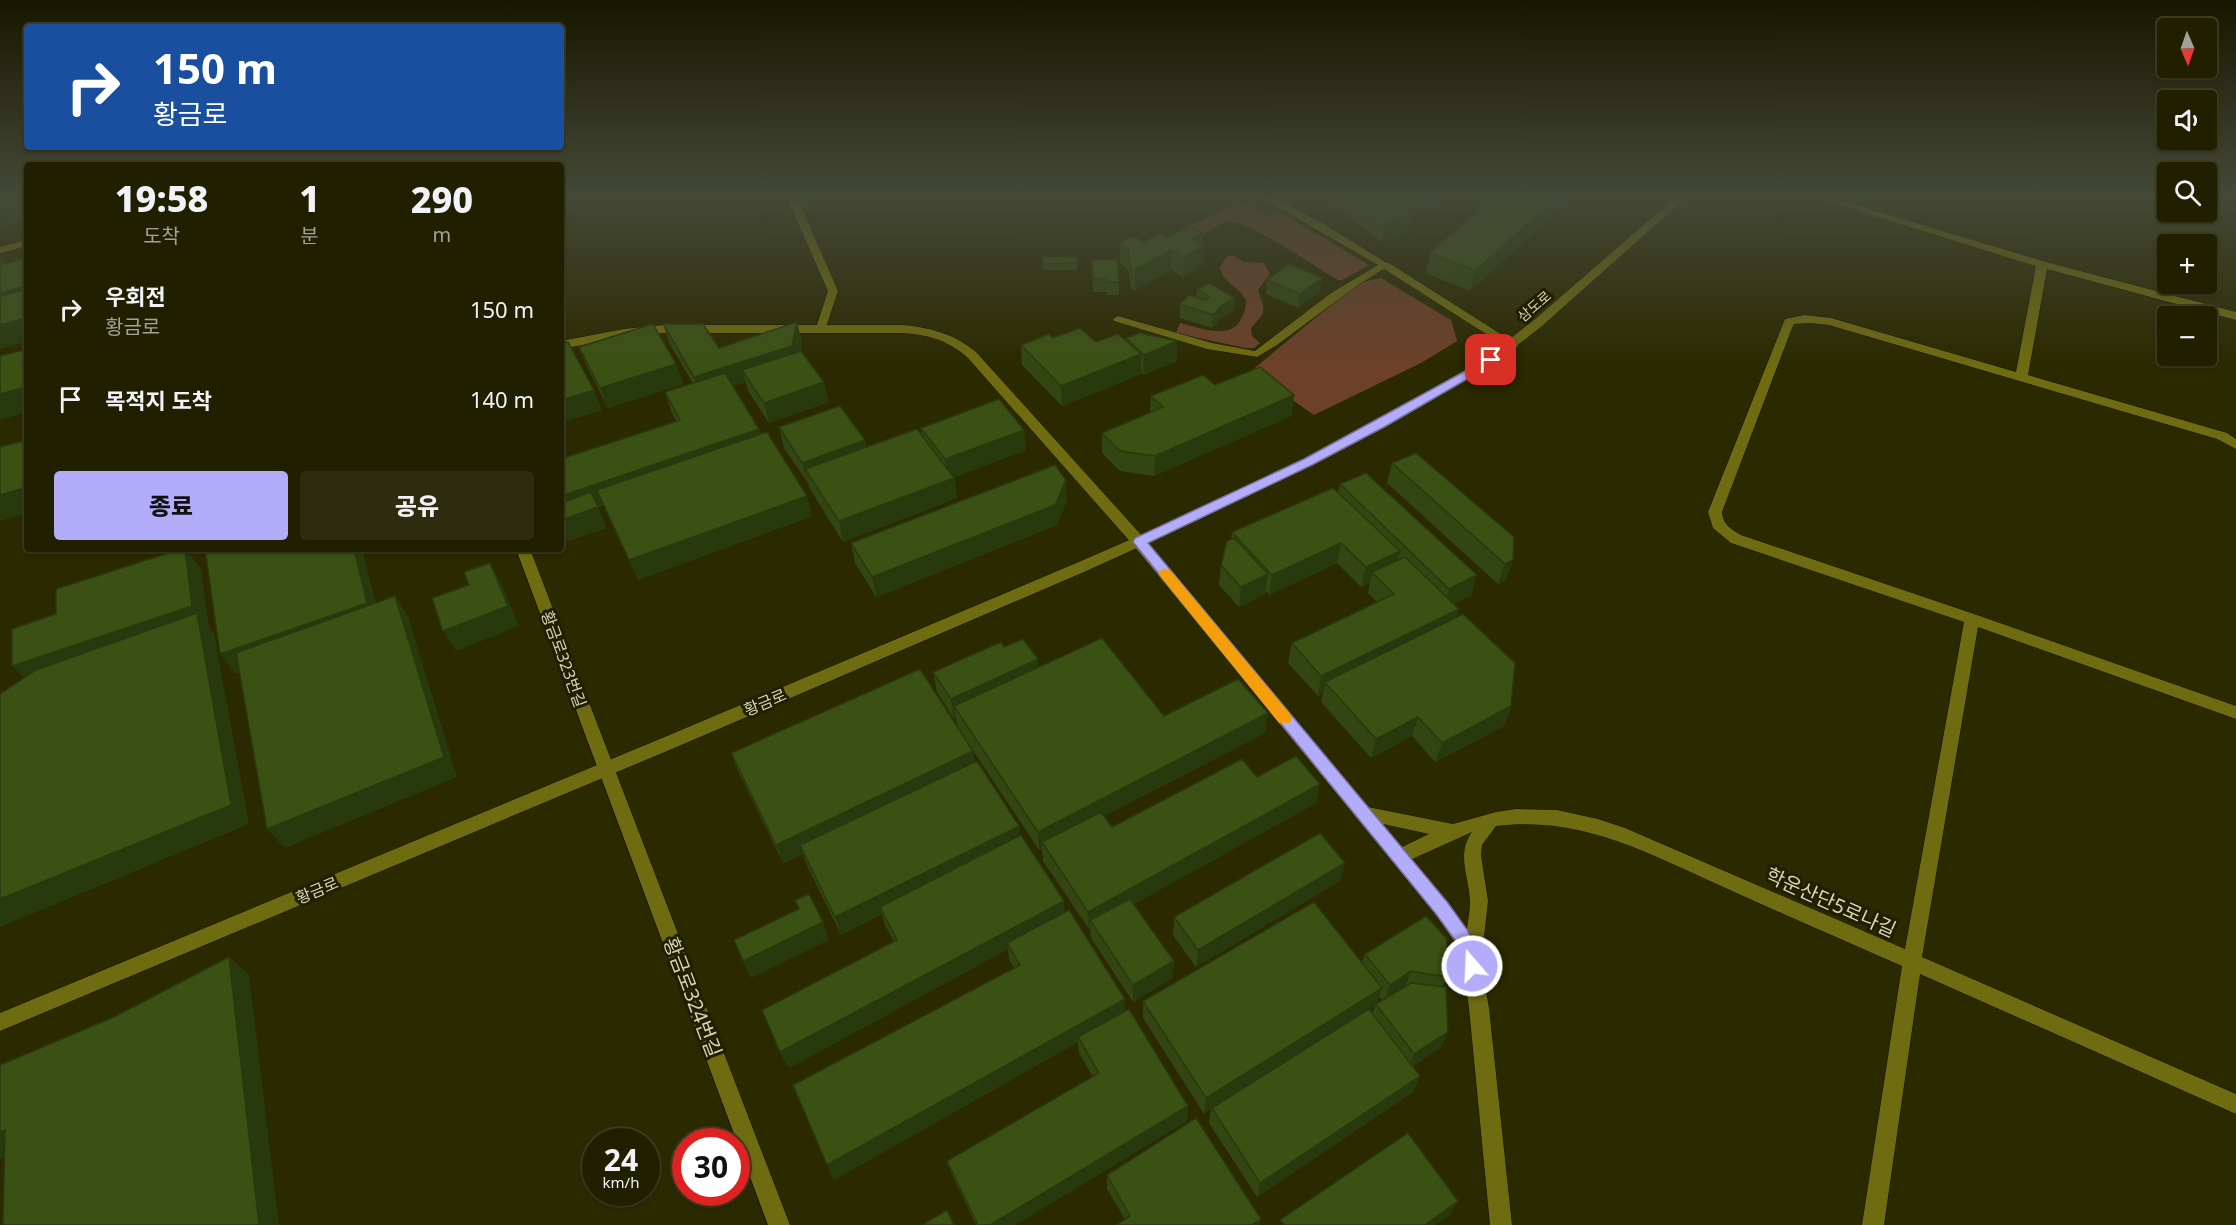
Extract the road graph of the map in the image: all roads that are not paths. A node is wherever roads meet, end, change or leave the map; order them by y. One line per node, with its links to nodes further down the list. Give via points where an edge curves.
1 (816, 252): 9 (lane, via 833,291)
2 (1364, 252): 6 (lane)
3 (1618, 252): 11 (street, 삼도로)
4 (2003, 252): 5 (street)
5 (2043, 264): 7 (street); 12 (street)
6 (1385, 265): 8 (lane, via 1336,293 1257,354); 11 (street)
7 (2236, 316)
8 (1118, 319)
9 (821, 328): 10 (street, via 665,328); 14 (street, via 921,330 952,338 972,355)
10 (564, 344)
11 (1512, 345): 14 (street, 황금로, via 1381,424)
12 (2021, 378): 13 (street, via 2222,436); 16 (street, via 1831,322 1789,322 1714,512 1715,522 1736,539)
13 (2236, 445)
14 (1139, 542): 18 (street, 황금로); 19 (street)
15 (524, 552): 18 (street, 황금로323번길)
16 (1972, 619): 17 (street); 23 (street)
17 (2236, 713)
18 (606, 770): 25 (street, 황금로); 27 (street, 황금로324번길)
19 (1362, 813): 21 (street); 22 (street)
20 (1490, 821): 21 (street, 학운산단5로나길); 23 (street, 학운산단5로나길, via 1522,814 1587,821); 24 (street, via 1474,843 1472,855 1479,901)
21 (1453, 831): 22 (street, 학운산단5로나길)
22 (1399, 857): 24 (street, via 1462,937)
23 (1912, 962): 26 (street, 학운산단5로나길); 29 (street)
24 (1472, 966): 28 (street)
25 (0, 1022)
26 (2236, 1104)
27 (779, 1225)
28 (1501, 1225)
29 (1873, 1225)

